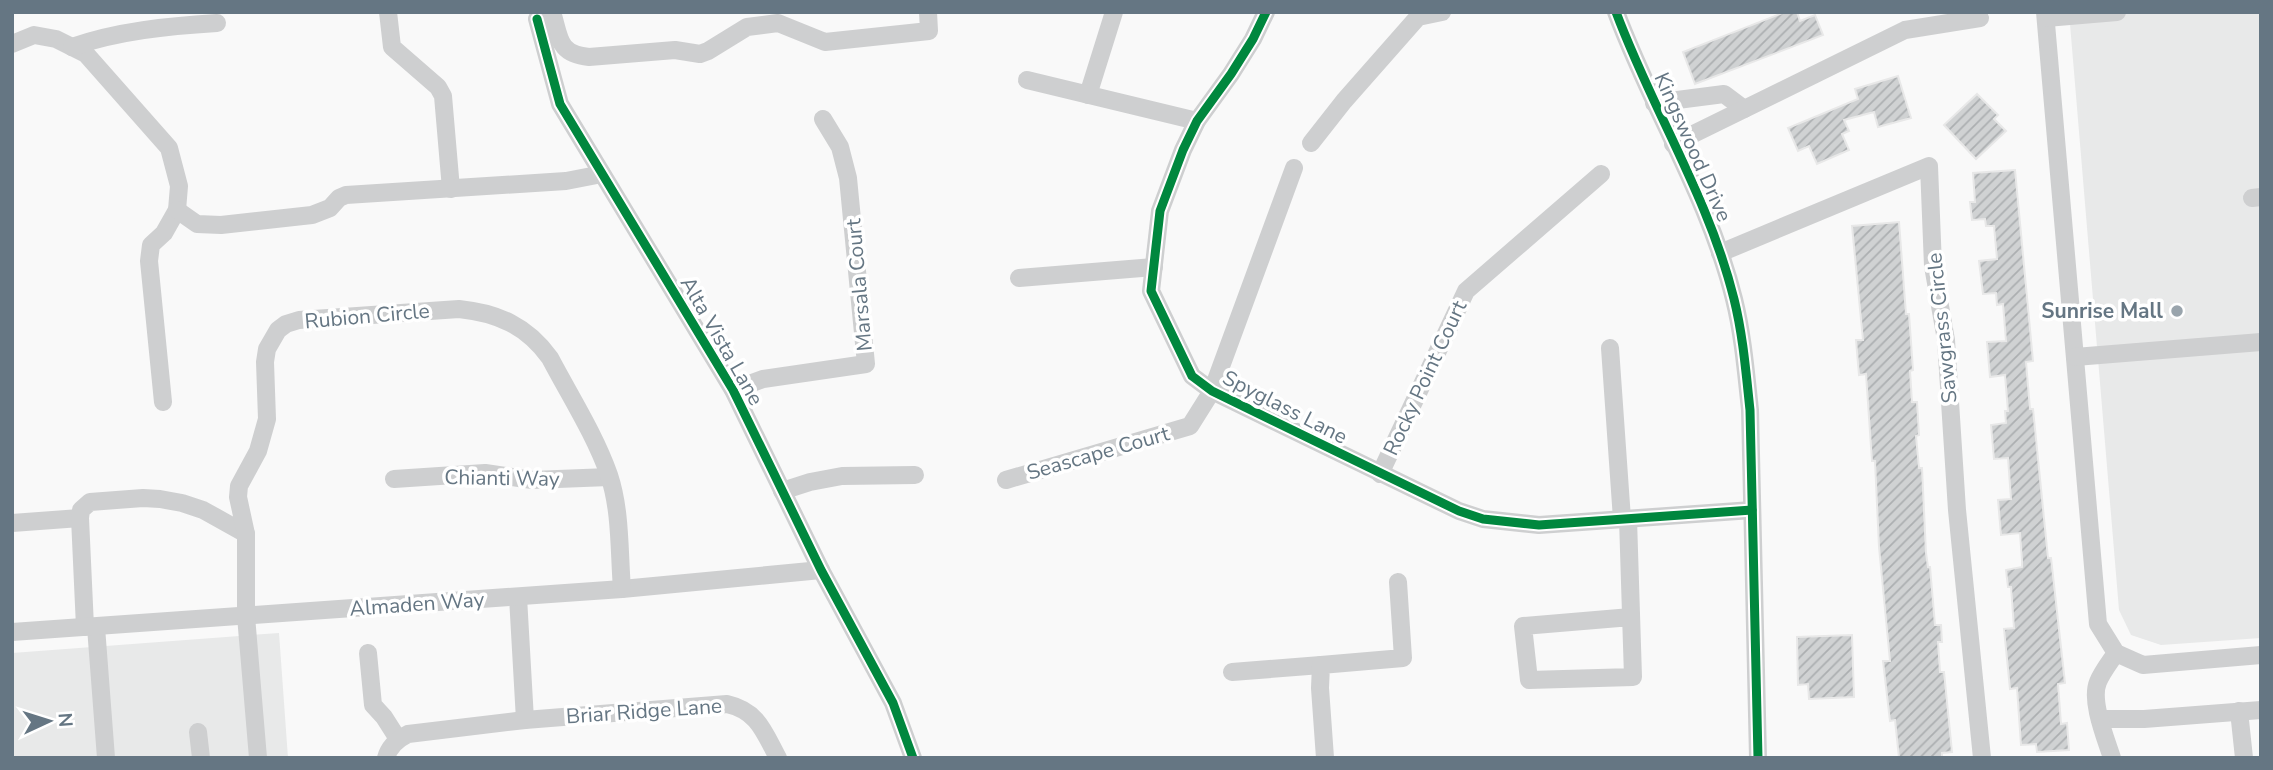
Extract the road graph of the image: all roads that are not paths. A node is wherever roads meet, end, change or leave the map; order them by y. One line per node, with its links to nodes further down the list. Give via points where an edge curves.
1 (388, 12): 26 (street, via 392,47 443,96)
2 (928, 12): 10 (street, via 929,30 825,42 778,23 747,27 700,54 675,50 590,57 568,51)
3 (1114, 12): 16 (street)
4 (1266, 12): 20 (street, Spyglass Lane, via 1231,74)
5 (1441, 12): 8 (street)
6 (1616, 12): 17 (street, Kingswood Drive)
7 (2117, 12): 9 (street)
8 (1418, 15): 21 (street)
9 (2046, 15): 33 (street)
10 (544, 16): 24 (street, Alta Vista Lane, via 560,104)
11 (1979, 18): 18 (street, via 1905,30)
12 (217, 23): 14 (street, via 145,31)
13 (12, 44): 14 (street, via 34,35)
14 (72, 47): 27 (street, via 86,54 169,148 179,186)
15 (1027, 80): 16 (street)
16 (1088, 95): 20 (street)
17 (1654, 103): 18 (street, via 1724,94); 22 (street, Kingswood Drive)
18 (1744, 108): 22 (street)
19 (823, 119): 34 (street, Marsala Court, via 840,147 848,178 866,364 763,379)
20 (1197, 121): 29 (street, Spyglass Lane, via 1160,211)
21 (1311, 143)
22 (1674, 144): 28 (street, Kingswood Drive)
23 (1294, 167): 35 (street, Spyglass Lane)
24 (602, 174): 26 (street, via 566,181); 34 (street, Alta Vista Lane)
25 (1601, 174): 37 (street, Rocky Point Court, via 1466,291)
26 (451, 188): 27 (street, via 346,195 312,215 220,225 197,224)
27 (177, 210): 36 (street, via 151,245 149,261)
28 (1720, 253): 43 (street, Kingswood Drive, via 1745,356); 75 (street, Sawgrass Circle, via 1929,166 1933,266 1947,340 1956,510)
29 (1154, 267): 30 (street); 35 (street, Spyglass Lane, via 1152,291 1192,376)
30 (1019, 278)
31 (2261, 342): 33 (street)
32 (1610, 348): 45 (street)
33 (2075, 357): 57 (street, via 2098,624)
34 (733, 390): 42 (street, Alta Vista Lane)
35 (1212, 391): 37 (street, Spyglass Lane); 41 (street, Seascape Court, via 1190,426)
36 (163, 402)
37 (1380, 474): 45 (street, Spyglass Lane, via 1483,519 1539,525)
38 (915, 475): 42 (street, via 842,477)
39 (609, 477): 40 (street, Chianti Way, via 532,480 485,473); 47 (street, Rubion Circle, via 550,358 532,336 507,320 459,309 299,320 278,330 267,349 267,419 258,451 239,486); 50 (street, Rubion Circle)
40 (394, 479)
41 (1006, 480)
42 (782, 491): 48 (street, Alta Vista Lane)
43 (1752, 510): 45 (street, Spyglass Lane); 74 (street, Kingswood Drive)
44 (80, 518): 46 (street); 47 (street, via 90,502 160,499 203,510); 54 (street)
45 (1625, 519): 53 (street)
46 (12, 523)
47 (246, 534): 52 (street, Rubion Circle)
48 (821, 570): 50 (street, Almaden Way); 72 (street, Alta Vista Lane, via 893,703)
49 (1398, 582): 59 (street, via 1403,658)
50 (622, 589): 51 (street, Almaden Way)
51 (518, 597): 52 (street, Almaden Way); 64 (street)
52 (246, 616): 54 (street, Almaden Way); 69 (street, Rubion Circle)
53 (1631, 617): 53 (street, via 1633,677 1529,680 1523,626)
54 (91, 627): 55 (street, Almaden Way); 67 (street)
55 (12, 632)
56 (368, 653): 66 (street, via 373,705)
57 (2116, 653): 58 (street, via 2143,665); 63 (street, via 2098,682)
58 (2261, 655)
59 (1321, 665): 60 (street); 73 (street)
60 (1232, 672)
61 (2261, 710): 62 (street)
62 (2239, 711): 63 (street); 77 (street)
63 (2100, 719): 76 (street)
64 (525, 720): 66 (street, Briar Ridge Lane); 71 (street, Briar Ridge Lane, via 727,704 751,714)
65 (198, 732): 68 (street)
66 (398, 739): 70 (street)
67 (106, 758)
68 (201, 758)
69 (258, 758)
70 (386, 758)
71 (778, 758)
72 (913, 758)
73 (1325, 758)
74 (1758, 758)
75 (1982, 758)
76 (2112, 758)
77 (2244, 758)

